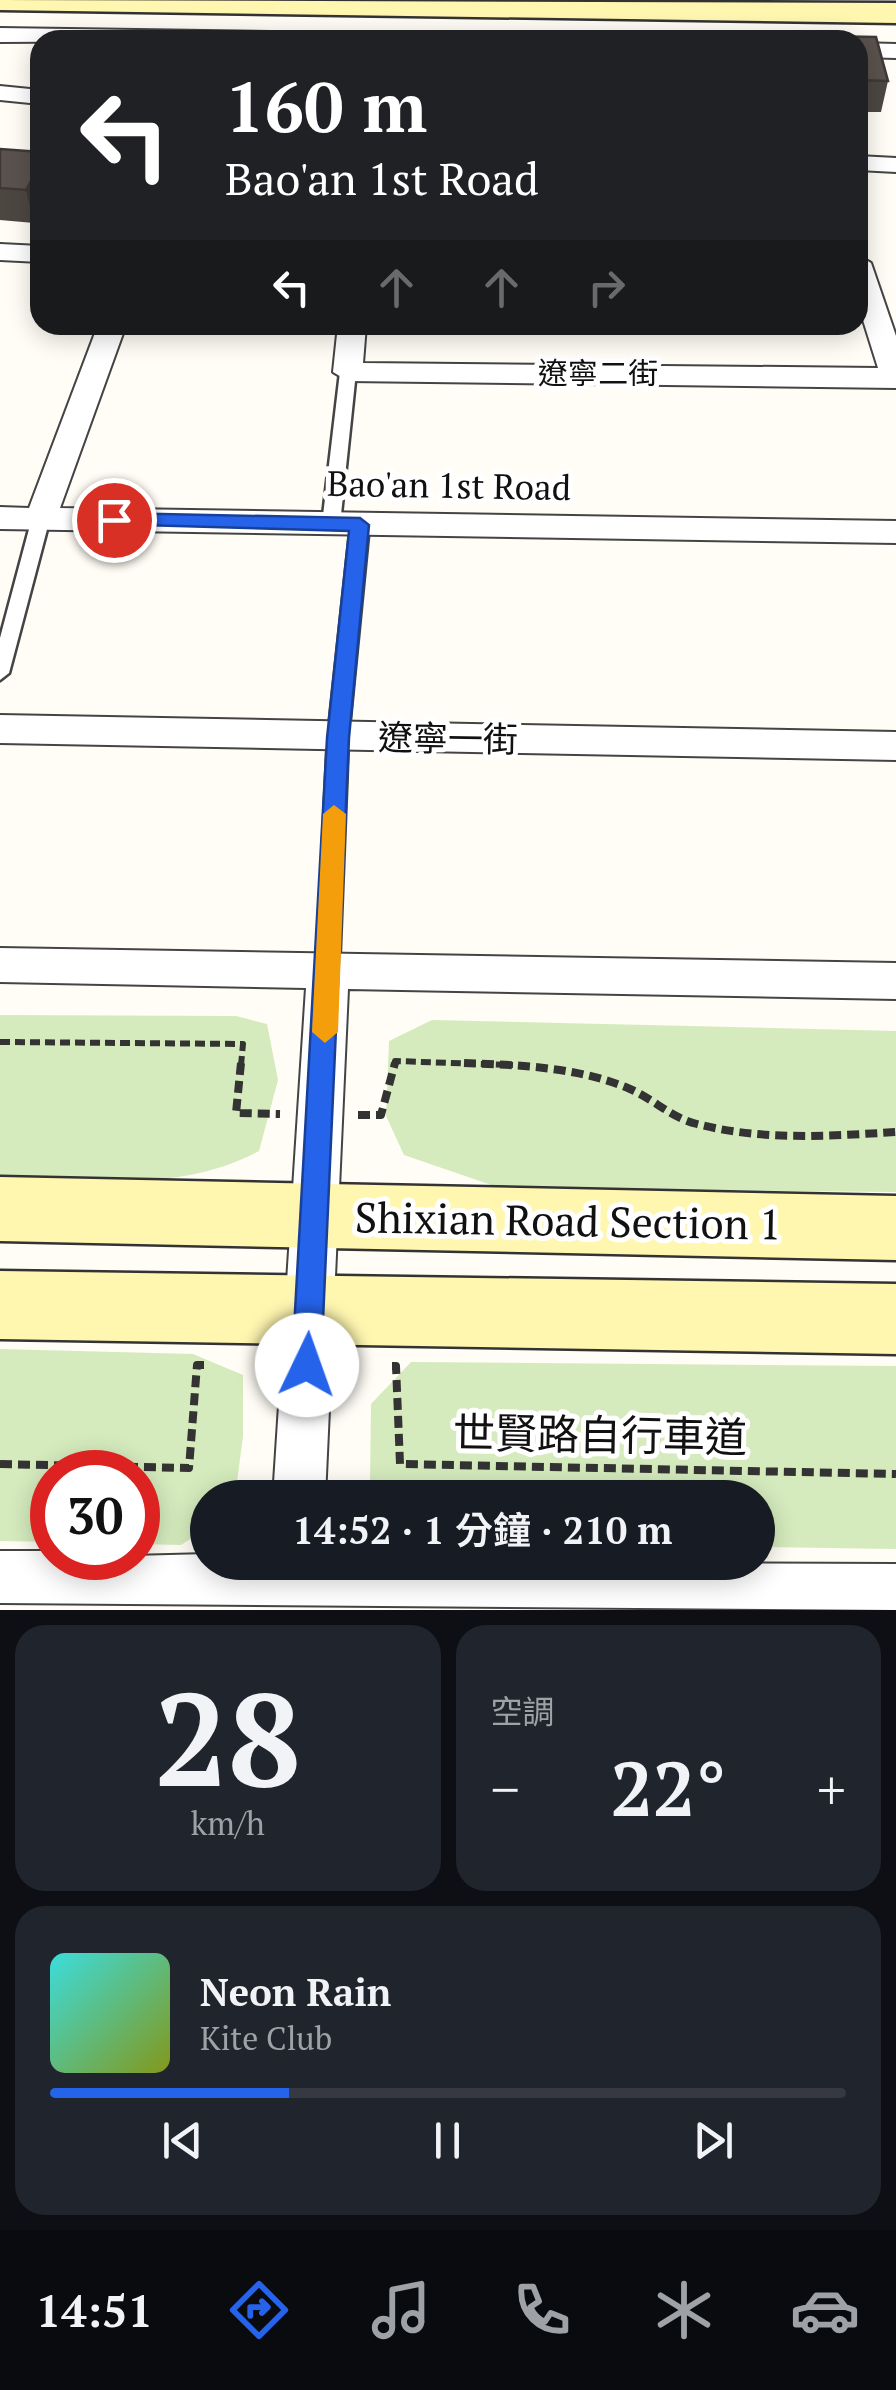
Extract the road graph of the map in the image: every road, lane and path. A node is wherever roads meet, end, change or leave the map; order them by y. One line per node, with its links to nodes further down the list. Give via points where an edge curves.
1 (0, 0): 2 (street)
2 (239, 2): 3 (street); 5 (street)
3 (660, 5): 4 (street)
4 (896, 13)
5 (225, 30)
6 (0, 35): 7 (street)
7 (30, 36)
8 (868, 50): 9 (street)
9 (896, 50)
10 (0, 93): 11 (street)
11 (30, 95)
12 (868, 164): 13 (street)
13 (896, 166)
14 (0, 252): 15 (street)
15 (30, 254)
16 (868, 293): 20 (street)
17 (108, 335): 22 (street)
18 (351, 335): 19 (street)
19 (348, 372): 20 (street, 遼寧二街); 23 (lane)
20 (896, 378)
21 (0, 518): 22 (street, Bao'an 1st Road)
22 (42, 518): 23 (street, Bao'an 1st Road); 25 (lane)
23 (345, 524): 24 (street, Bao'an 1st Road); 27 (lane)
24 (896, 532)
25 (0, 673)
26 (0, 729): 27 (street, 遼寧一街)
27 (338, 738): 28 (street, 遼寧一街); 30 (lane)
28 (896, 746)
29 (0, 965): 30 (street)
30 (328, 970): 31 (street); 37 (street)
31 (896, 981)
32 (0, 1042): 33 (path, via 242,1044)
33 (236, 1114)
34 (382, 1116): 35 (path, via 395,1061 512,1064 630,1090 674,1118 829,1137)
35 (896, 1132)
36 (0, 1209): 37 (street, Shixian Road Section 1)
37 (316, 1216): 38 (street, Shixian Road Section 1); 40 (street)
38 (896, 1228)
39 (0, 1305): 40 (street)
40 (310, 1310): 41 (street); 46 (street)
41 (896, 1319)
42 (197, 1365): 44 (path, via 189,1468)
43 (396, 1366): 45 (path, 世賢路自行車道, via 400,1464)
44 (0, 1464)
45 (896, 1474)
46 (300, 1480)
47 (190, 1574): 48 (street)
48 (0, 1577)
49 (542, 1580): 50 (street)
50 (896, 1590)

